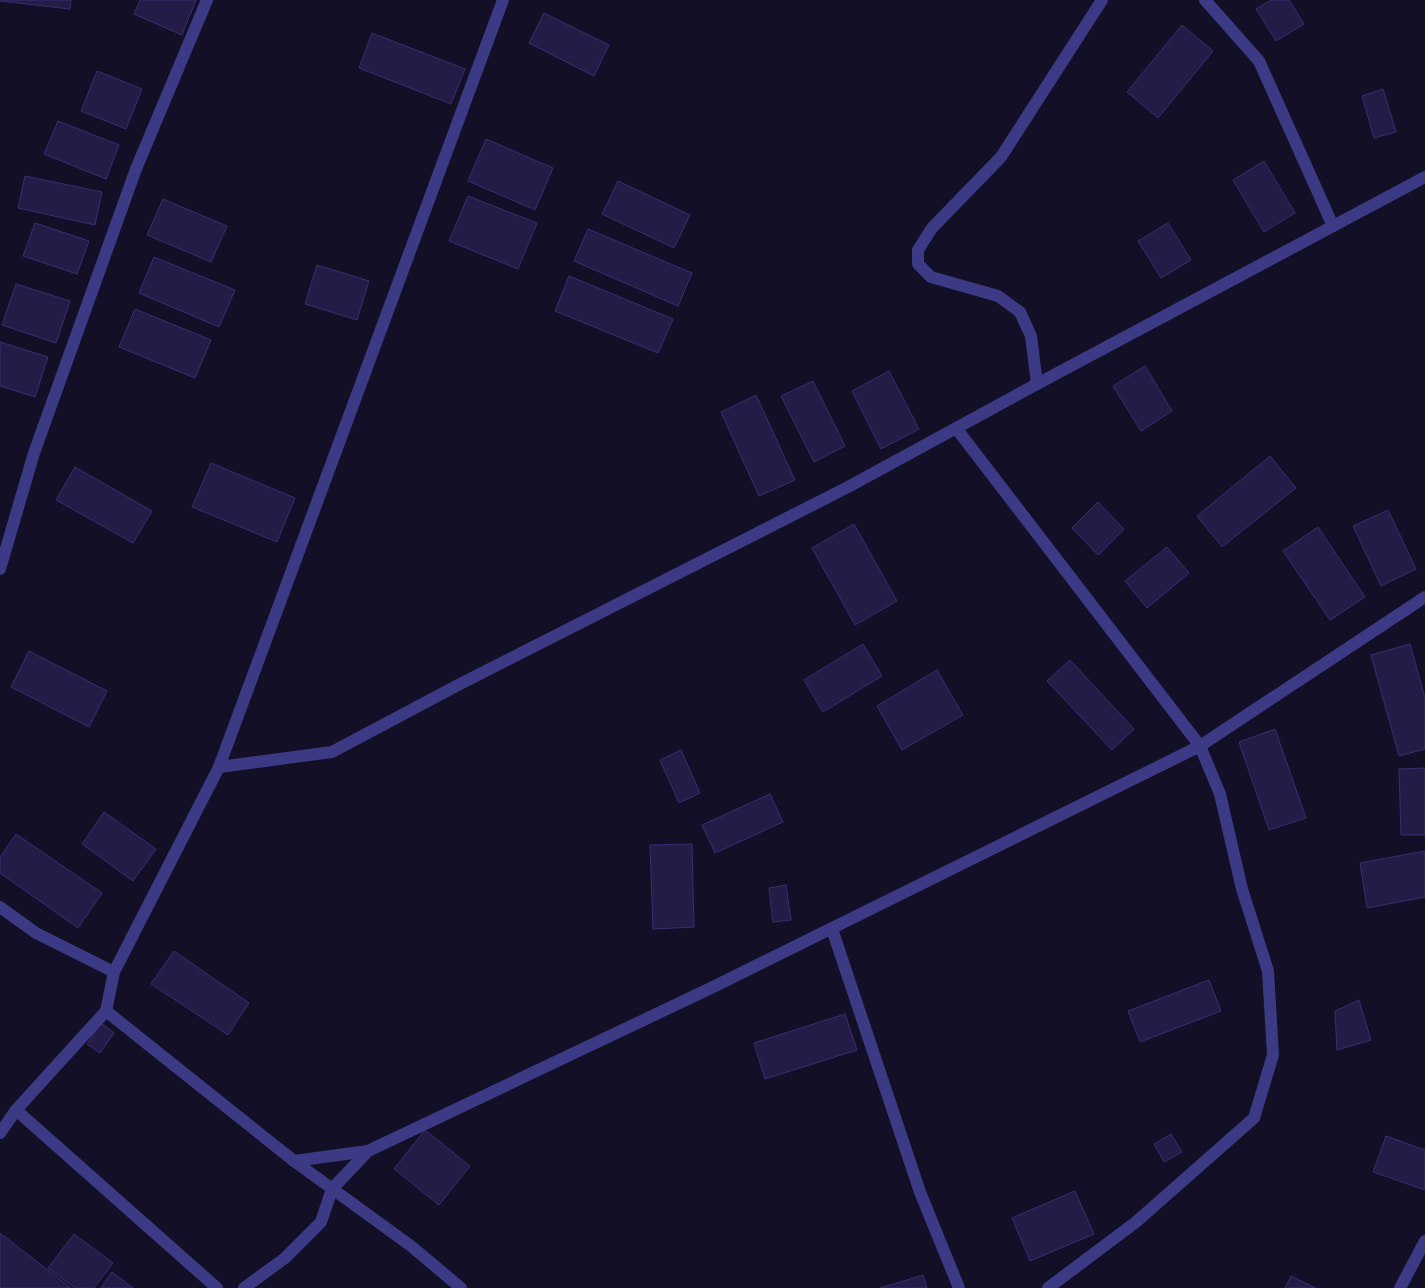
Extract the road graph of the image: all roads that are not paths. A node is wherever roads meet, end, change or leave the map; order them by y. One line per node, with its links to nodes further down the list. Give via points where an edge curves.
1 (207, 0): 9 (street, via 133,178 34,453)
2 (503, 0): 12 (street)
3 (1102, 0): 7 (street, via 1001,157 932,228 918,250 918,264 931,277 998,296 1020,312 1031,336)
4 (1205, 0): 6 (street, via 1259,61)
5 (1425, 177): 6 (street)
6 (1333, 226): 7 (street)
7 (1037, 384): 8 (street)
8 (956, 428): 11 (street); 12 (street, via 848,487 332,752)
9 (0, 570)
10 (1425, 596): 11 (street)
11 (1200, 746): 14 (street); 27 (street, via 1220,794 1242,889 1268,971 1273,1055 1254,1118 1136,1222)
12 (219, 767): 15 (street)
13 (0, 907): 15 (street, via 36,934)
14 (832, 929): 19 (street); 26 (street, via 920,1192)
15 (114, 972): 16 (street)
16 (106, 1011): 17 (street); 20 (street)
17 (16, 1110): 18 (street); 23 (street)
18 (0, 1133)
19 (368, 1150): 20 (street); 21 (street)
20 (294, 1161): 21 (street)
21 (332, 1189): 24 (street, via 321,1222 285,1258); 25 (street)
22 (1425, 1241): 28 (street)
23 (217, 1288)
24 (244, 1288)
25 (461, 1288)
26 (960, 1288)
27 (1048, 1288)
28 (1400, 1288)

